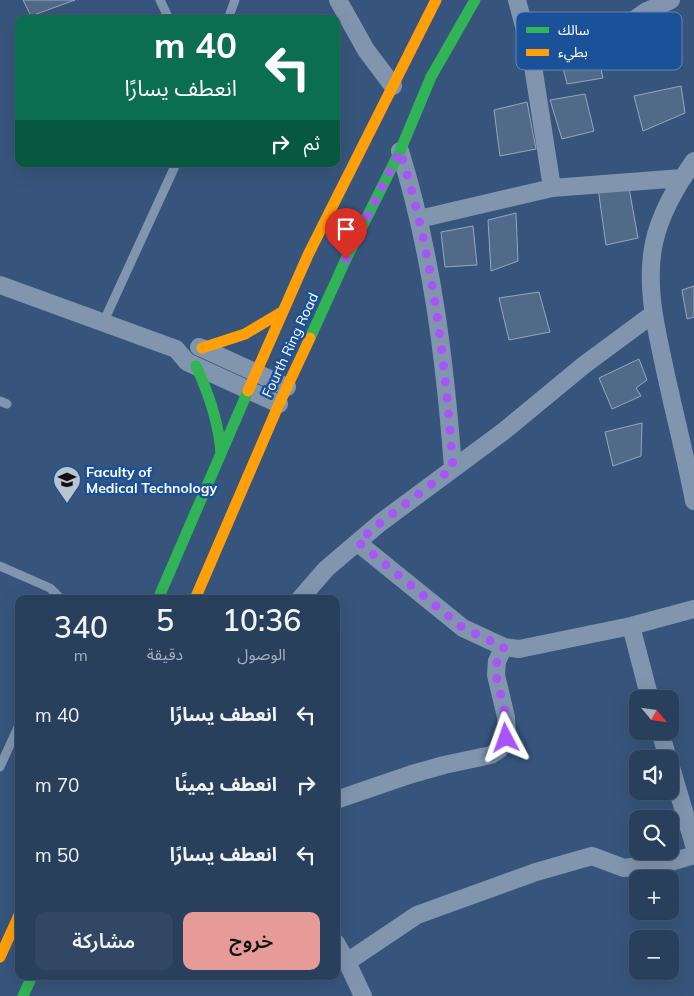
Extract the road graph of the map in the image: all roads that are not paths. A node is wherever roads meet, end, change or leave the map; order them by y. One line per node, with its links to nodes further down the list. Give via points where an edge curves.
1 (160, 0): 8 (lane)
2 (235, 0): 9 (lane)
3 (338, 0): 11 (street, via 366,50)
4 (436, 0): 11 (main road, Fourth Ring Road)
5 (474, 0): 12 (main road, Fourth Ring Road, via 431,77)
6 (670, 0): 7 (street)
7 (645, 12)
8 (167, 15)
9 (229, 15)
10 (534, 70): 16 (street)
11 (392, 86): 19 (main road, Fourth Ring Road)
12 (400, 151): 17 (street); 26 (main road, Fourth Ring Road)
13 (694, 161): 15 (street)
14 (175, 167): 21 (lane)
15 (682, 178): 16 (street); 20 (street, via 654,243 650,278)
16 (552, 188): 17 (street)
17 (420, 219): 30 (street, via 446,376)
18 (0, 285): 21 (street)
19 (282, 312): 22 (main road, via 245,334); 25 (main road, Fourth Ring Road)
20 (653, 314): 30 (street); 31 (street)
21 (103, 323): 23 (street)
22 (202, 348): 23 (street); 25 (street)
23 (176, 349): 24 (street)
24 (196, 366): 27 (street); 29 (main road, via 216,414)
25 (256, 373): 26 (street); 27 (main road, Fourth Ring Road)
26 (287, 387): 28 (main road, Fourth Ring Road)
27 (248, 390): 28 (street); 29 (main road, Fourth Ring Road)
28 (279, 404): 36 (main road, Fourth Ring Road)
29 (221, 454): 35 (main road, Fourth Ring Road)
30 (453, 468): 32 (street)
31 (694, 501)
32 (358, 542): 37 (street, via 326,569); 40 (street, via 463,628)
33 (0, 566): 34 (lane, via 50,588)
34 (57, 595)
35 (160, 595)
36 (197, 595)
37 (303, 595)
38 (694, 609): 39 (street)
39 (631, 626): 40 (street, via 519,650); 41 (street)
40 (504, 647): 45 (street, via 497,661 496,675 506,717 506,738 500,749 491,755 412,774)
41 (648, 690)
42 (15, 733): 43 (lane)
43 (0, 767)
44 (679, 794): 46 (street)
45 (340, 799)
46 (694, 845)
47 (694, 855): 51 (street, via 671,862 624,868 592,856 536,872 417,915)
48 (15, 923): 50 (main road)
49 (340, 951): 51 (street)
50 (0, 957)
51 (347, 962): 54 (street)
52 (30, 980): 53 (main road)
53 (23, 996)
54 (363, 996)

